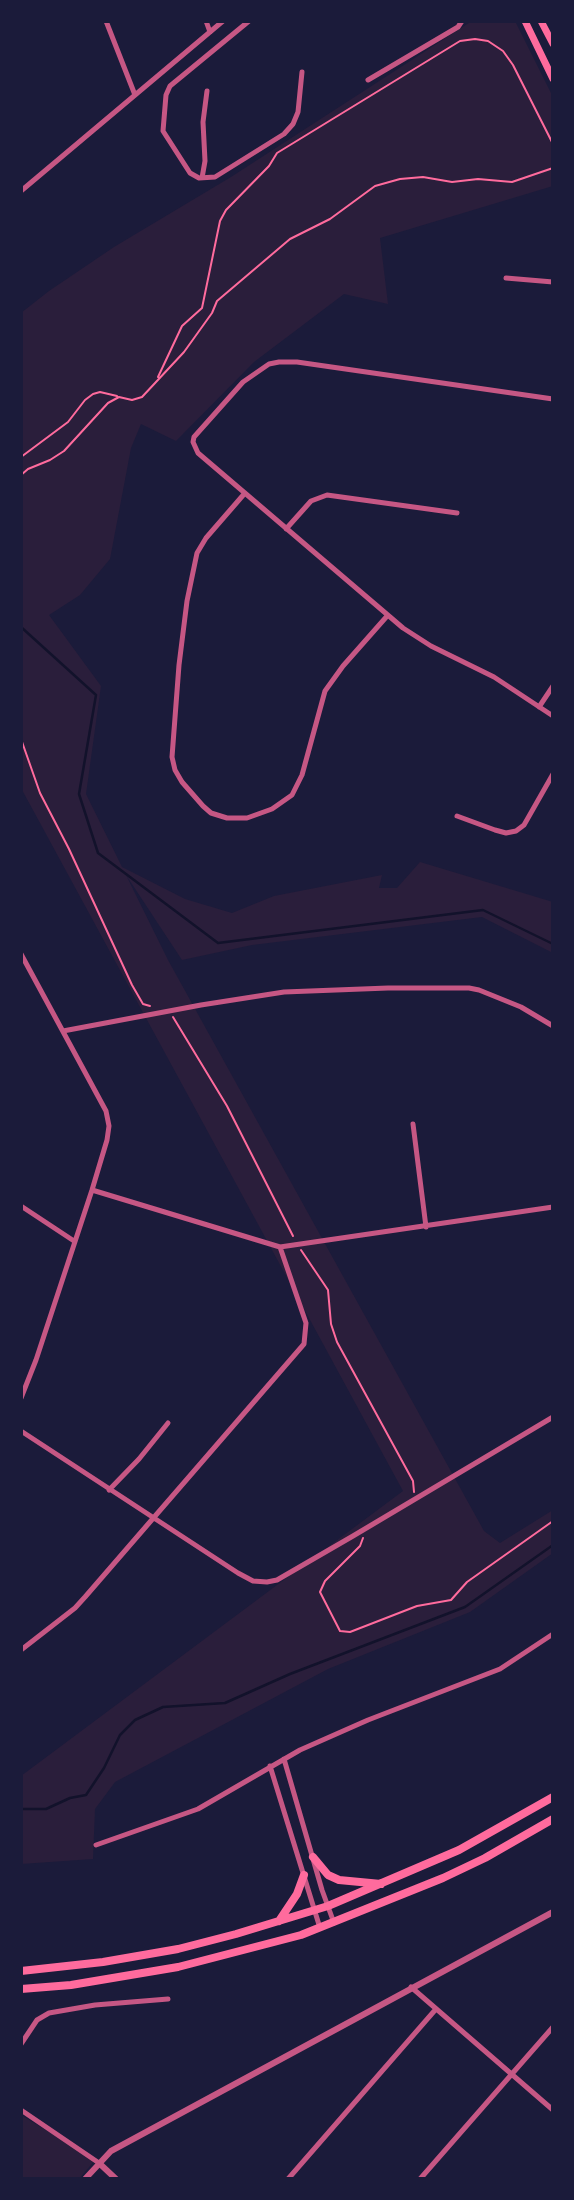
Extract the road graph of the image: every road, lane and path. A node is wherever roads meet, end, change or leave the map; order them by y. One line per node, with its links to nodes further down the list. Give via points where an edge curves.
1 (106, 21): 14 (street)
2 (206, 21): 8 (street)
3 (223, 21): 8 (street)
4 (249, 21): 17 (street, via 170,86 166,95 163,131 186,169)
5 (462, 21): 12 (street)
6 (526, 21): 11 (main road)
7 (541, 21): 9 (main road)
8 (210, 32): 14 (street)
9 (553, 44)
10 (302, 72): 17 (street, via 298,113 289,129 220,174)
11 (553, 79)
12 (368, 80)
13 (207, 91): 17 (street)
14 (135, 95): 18 (street)
15 (553, 144): 21 (path, via 503,51 488,41 460,41 277,153 220,221 202,308 183,326)
16 (553, 168): 21 (path, via 512,182 423,177 375,186 330,219 290,239 217,301 184,352)
17 (202, 178)
18 (21, 191)
19 (506, 278): 20 (street)
20 (553, 282)
21 (156, 380): 22 (path, via 142,397)
22 (119, 397): 24 (path, via 93,394 68,422); 25 (path, via 64,451)
23 (553, 399): 26 (street, via 297,362 269,365 243,382 194,438 195,449)
24 (21, 457)
25 (21, 475)
26 (245, 494): 28 (street); 29 (street, via 206,538 195,559 179,664 172,757 182,782 211,813 247,818 272,809 296,788 325,691)
27 (457, 513): 28 (street, via 327,495 311,501)
28 (286, 529): 29 (street)
29 (388, 615): 31 (street, via 431,646 494,677)
30 (553, 686): 31 (street)
31 (539, 707): 32 (street)
32 (553, 716)
33 (21, 739): 37 (path, via 40,793 132,985 144,1004)
34 (553, 774): 35 (street, via 516,831 506,833)
35 (457, 816)
36 (21, 954): 39 (street)
37 (169, 1012): 38 (street, via 296,991 469,988 521,1007); 39 (street); 46 (path, via 228,1106)
38 (553, 1026)
39 (63, 1031): 41 (street, via 109,1119)
40 (413, 1124): 44 (street)
41 (92, 1190): 45 (street); 47 (street)
42 (21, 1206): 45 (street)
43 (553, 1207): 44 (street)
44 (426, 1227): 46 (street)
45 (74, 1241): 48 (street)
46 (298, 1245): 47 (street); 53 (path, via 328,1290 337,1342 413,1481)
47 (280, 1247): 54 (street, via 306,1322 304,1344)
48 (21, 1398)
49 (553, 1417): 53 (street)
50 (168, 1423): 52 (street)
51 (21, 1431): 52 (street)
52 (109, 1490): 54 (street)
53 (414, 1500): 56 (street)
54 (153, 1519): 56 (street, via 238,1573 261,1582 277,1580); 58 (street, via 75,1608)
55 (553, 1521): 56 (path, via 467,1582 451,1600 417,1606 350,1632 340,1631 320,1592 360,1546)
56 (368, 1528)
57 (553, 1634): 59 (street, via 500,1669 368,1720)
58 (21, 1650)
59 (284, 1759): 60 (street); 64 (street)
60 (270, 1766): 63 (street, via 198,1808); 65 (street)
61 (553, 1797): 66 (main road, via 459,1850)
62 (553, 1819): 71 (main road, via 443,1878)
63 (96, 1845)
64 (313, 1857): 66 (main road, via 327,1875 339,1880); 67 (street)
65 (304, 1875): 68 (street); 70 (main road)
66 (384, 1884): 67 (main road)
67 (328, 1906): 68 (main road); 71 (street)
68 (314, 1910): 70 (main road); 72 (street)
69 (553, 1912): 74 (street)
70 (279, 1921): 73 (main road, via 178,1949)
71 (334, 1923): 72 (main road)
72 (320, 1928): 75 (main road, via 178,1967)
73 (21, 1971)
74 (411, 1987): 77 (street); 83 (street, via 111,2151)
75 (21, 1989)
76 (168, 1999): 79 (street, via 49,2013 37,2020)
77 (436, 2009): 80 (street); 86 (street)
78 (553, 2027): 80 (street)
79 (21, 2044)
80 (513, 2074): 82 (street); 87 (street)
81 (21, 2110): 83 (street)
82 (553, 2110)
83 (99, 2162): 84 (street); 85 (street)
84 (85, 2179)
85 (116, 2179)
86 (288, 2179)
87 (420, 2179)

